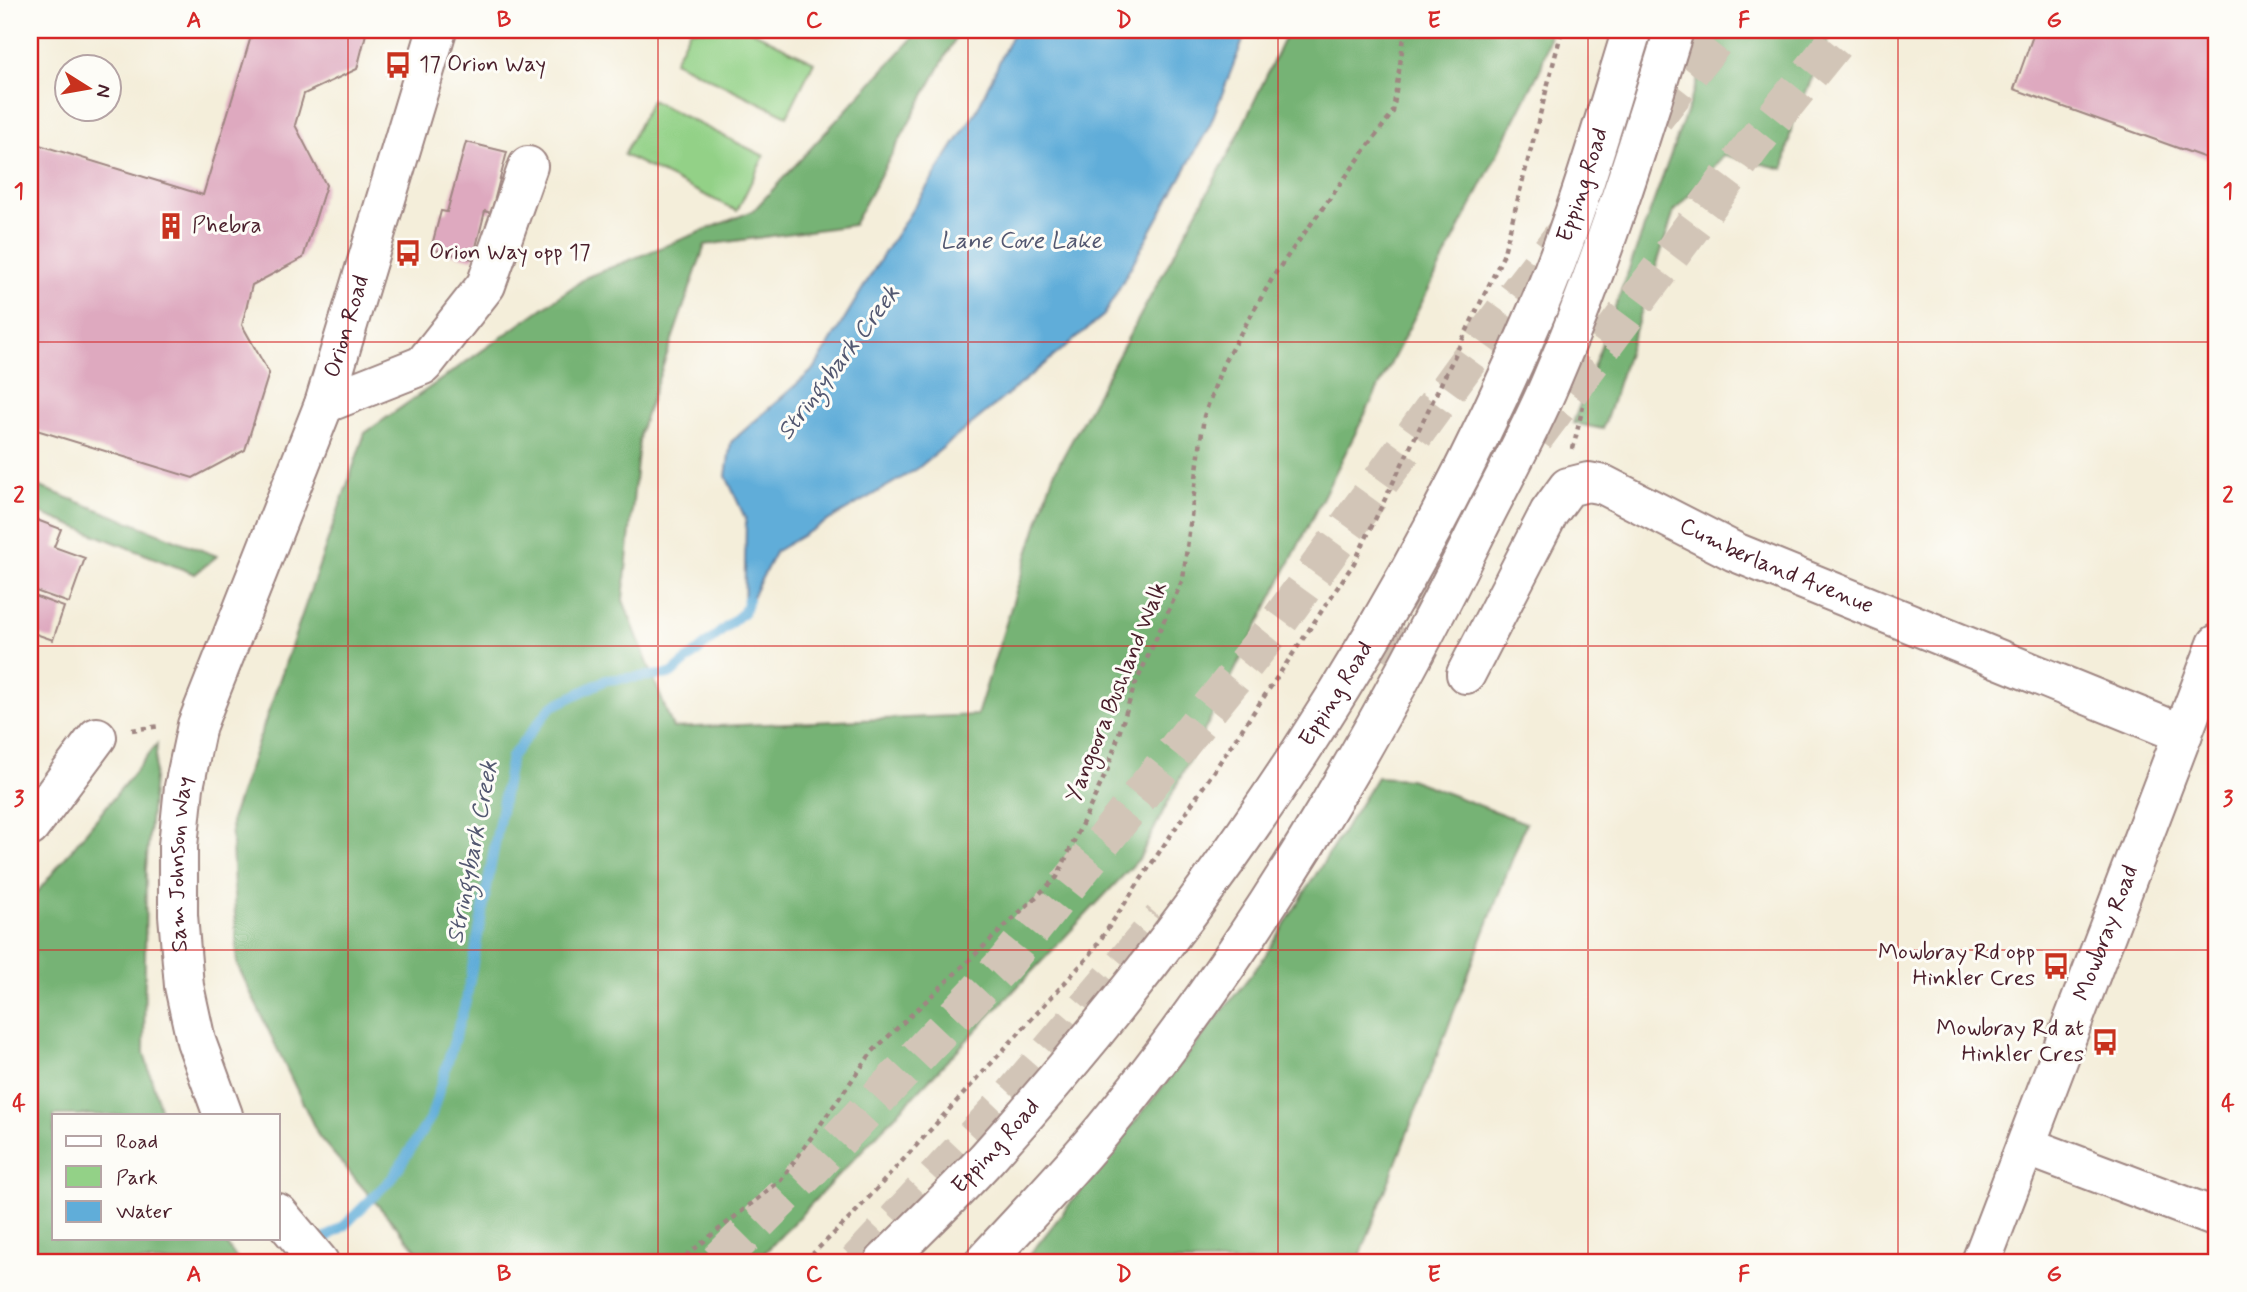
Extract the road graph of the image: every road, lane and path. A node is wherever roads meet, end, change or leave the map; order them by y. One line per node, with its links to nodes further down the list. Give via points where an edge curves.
1 (437, 30): 7 (main road, Orion Road)
2 (1405, 30): 19 (path, Yangoora Bushland Walk, via 1393,112 1276,272 1223,364 1204,416 1183,579 1134,687 1107,771 1057,877 872,1052 781,1180)
3 (1562, 30): 20 (path, via 1503,256 1354,563 1090,955 851,1217)
4 (1632, 30): 21 (main road, Epping Road, via 1542,298 1479,440 1343,688 1182,919 1089,1039 986,1160)
5 (1674, 30): 22 (main road, Epping Road, via 1604,247 1550,383 1354,766 1192,1012 1105,1128)
6 (528, 166): 7 (main road, via 486,285 423,365)
7 (324, 404): 8 (main road, Orion Road)
8 (240, 616): 14 (main road, Sam Johnson Way, via 197,725 178,846 184,986 196,1041)
9 (2217, 644): 11 (main road, Mowbray Road)
10 (1466, 674): 11 (main road, Cumberland Avenue, via 1549,513 1568,487 1588,482 1604,485 1735,552)
11 (2183, 734): 15 (main road, Mowbray Road)
12 (97, 737): 13 (main road)
13 (30, 827)
14 (223, 1114)
15 (2026, 1146): 17 (main road); 23 (main road, Mowbray Road)
16 (280, 1215): 18 (main road)
17 (2217, 1218)
18 (319, 1262)
19 (678, 1262)
20 (804, 1262)
21 (884, 1262)
22 (984, 1262)
23 (1981, 1262)

